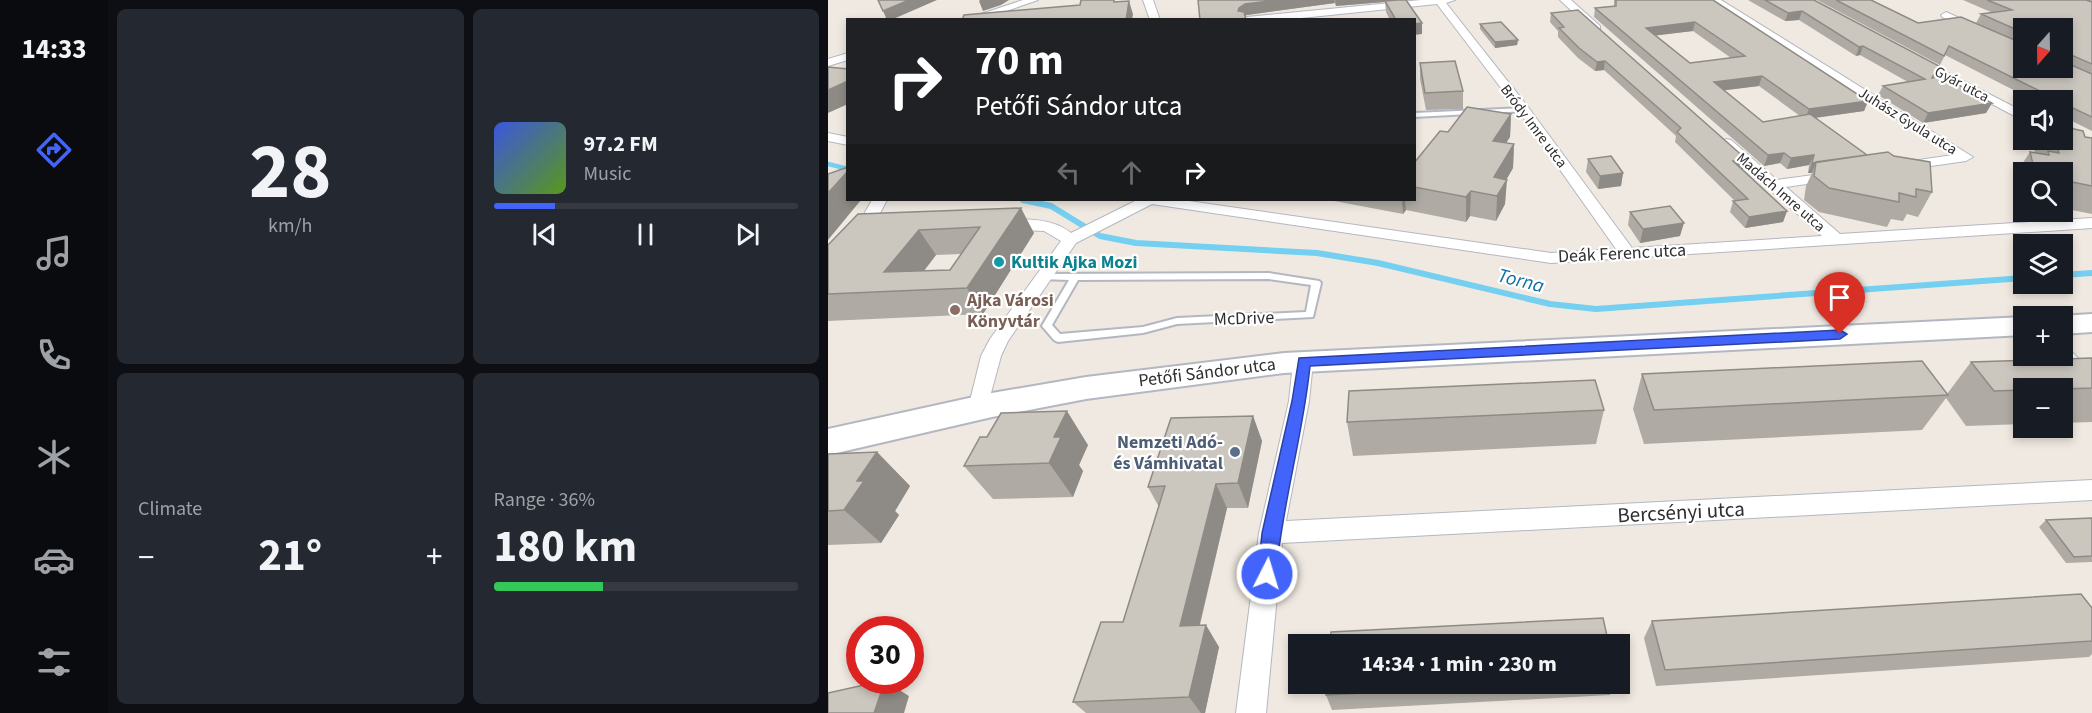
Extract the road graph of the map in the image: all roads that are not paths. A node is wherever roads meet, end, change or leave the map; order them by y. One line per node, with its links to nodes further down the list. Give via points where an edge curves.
1 (999, 0): 8 (street)
2 (1033, 0): 8 (street)
3 (1148, 0): 13 (street)
4 (1564, 0): 15 (street)
5 (1714, 0): 26 (street, Juhász Gyula utca, via 1966,157)
6 (1444, 1): 7 (street); 20 (street, Bródy Imre utca)
7 (1405, 2): 9 (street)
8 (1014, 6): 11 (street); 12 (street)
9 (1302, 13): 14 (street)
10 (1946, 15): 16 (street)
11 (975, 18)
12 (1008, 18)
13 (1154, 18)
14 (1270, 18)
15 (1608, 39)
16 (2013, 46)
17 (1897, 50): 21 (street, Gyár utca)
18 (846, 57): 19 (street)
19 (828, 63)
20 (1524, 110): 22 (lane); 37 (street, Bródy Imre utca)
21 (2013, 111)
22 (1416, 115)
23 (1712, 131): 28 (street, Madách Imre utca)
24 (828, 137): 25 (street)
25 (846, 141)
26 (1886, 169)
27 (1852, 173): 28 (street)
28 (1772, 185): 36 (street, Madách Imre utca)
29 (878, 201): 34 (street, via 860,235)
30 (1146, 201): 35 (street)
31 (1161, 201): 37 (street, Deák Ferenc utca, via 1551,258)
32 (2092, 223): 36 (street, Deák Ferenc utca)
33 (988, 227): 35 (street, via 1045,225)
34 (886, 230)
35 (1074, 239): 38 (street)
36 (1837, 240): 37 (street, Deák Ferenc utca)
37 (1627, 253)
38 (1044, 277): 39 (lane); 46 (street, via 991,356)
39 (1075, 277): 39 (lane, McDrive, via 1047,326 1058,338 1143,330 1177,321 1310,315 1317,283 1269,276)
40 (2092, 324): 41 (main road)
41 (2073, 325)
42 (2013, 327): 43 (main road, Petőfi Sándor utca)
43 (1304, 362): 46 (main road, Petőfi Sándor utca, via 1109,384); 49 (street)
44 (2073, 365): 45 (street)
45 (2092, 384)
46 (978, 409): 47 (main road, Petőfi Sándor utca)
47 (828, 442)
48 (2092, 490): 49 (street, Bercsényi utca)
49 (1271, 533): 50 (street)
50 (1251, 713)

